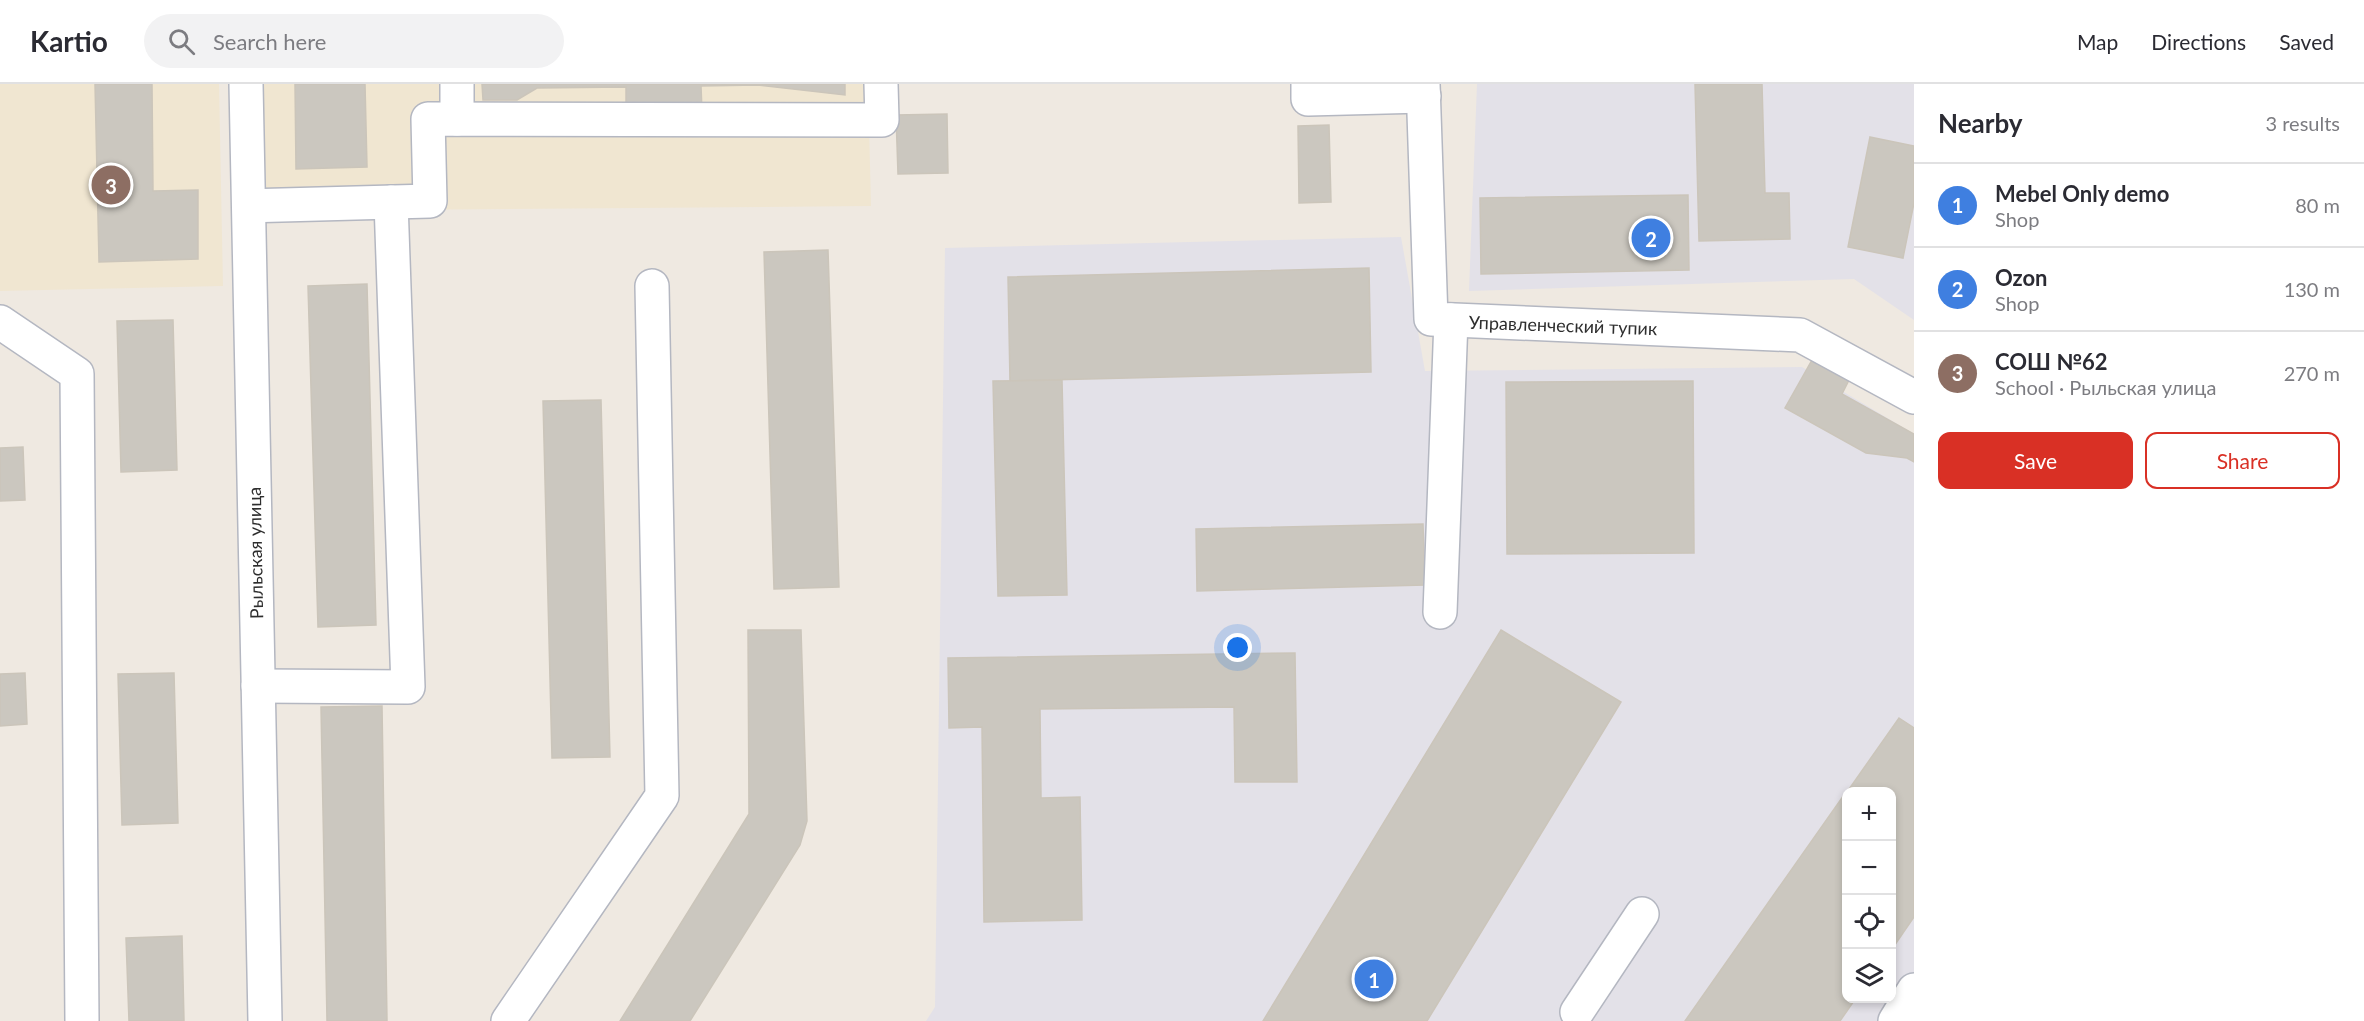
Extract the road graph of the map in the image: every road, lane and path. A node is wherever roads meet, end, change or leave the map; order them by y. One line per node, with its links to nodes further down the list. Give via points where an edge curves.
1 (246, 84): 8 (street, Рыльская улица)
2 (457, 84): 6 (street)
3 (881, 84): 6 (street, via 882,120)
4 (1308, 84): 5 (street, via 1308,99)
5 (1424, 90): 10 (street, Управленческий тупик, via 1431,319)
6 (457, 119): 7 (street, via 428,119 430,201)
7 (391, 202): 8 (street); 14 (street, via 408,687)
8 (249, 206): 14 (street, Рыльская улица)
9 (652, 286): 20 (street, via 662,796)
10 (1450, 320): 12 (street, Управленческий тупик, via 1800,335); 13 (street)
11 (0, 322): 18 (street, via 77,374)
12 (1914, 397)
13 (1440, 612)
14 (258, 686): 19 (street, Рыльская улица)
15 (1642, 914): 17 (street)
16 (1914, 990): 21 (street)
17 (1580, 1018)
18 (82, 1021)
19 (265, 1021)
20 (508, 1021)
21 (1895, 1021)

